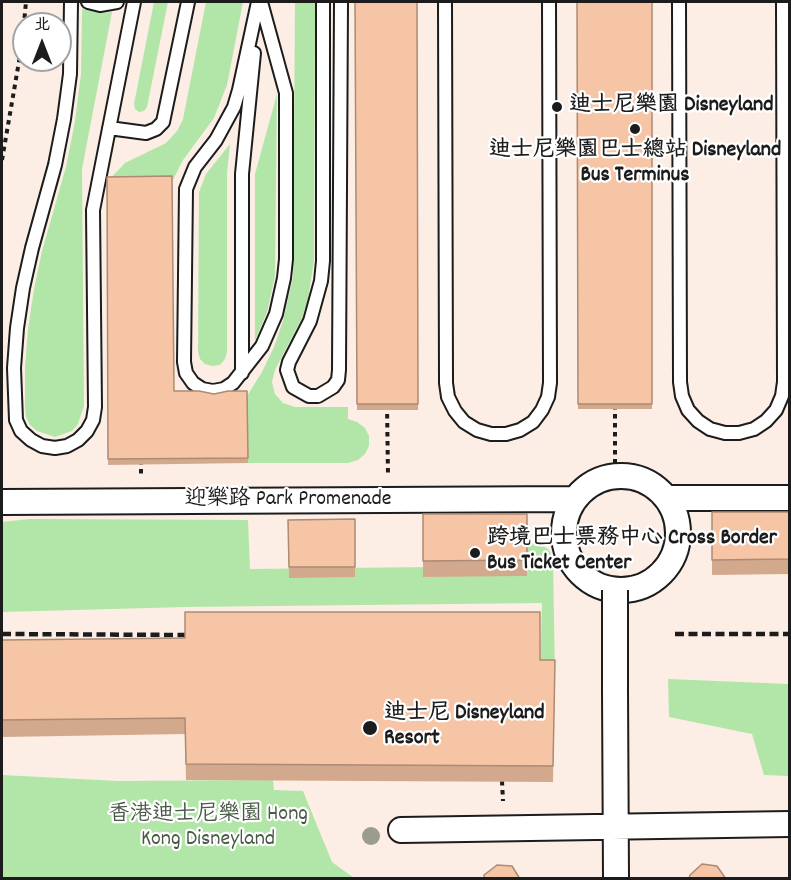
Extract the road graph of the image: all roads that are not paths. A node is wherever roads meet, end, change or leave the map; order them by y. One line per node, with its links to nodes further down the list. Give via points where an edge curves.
1 (72, 2): 13 (lane, via 64,119 56,165 23,288 14,368 16,420 21,431 42,446 67,446 83,435 93,420 93,210)
2 (88, 2): 3 (lane)
3 (117, 2)
4 (134, 2): 13 (lane)
5 (188, 2): 13 (lane, via 163,122 146,133)
6 (259, 2): 14 (lane, via 243,174); 14 (lane, via 286,93 286,259 281,296 270,330); 14 (lane, via 234,107 189,177 185,202 186,373 202,389 213,391 224,389)
7 (323, 2): 8 (lane, via 323,261 310,321 287,370 293,387 309,396 318,396 333,387 339,370)
8 (341, 2)
9 (445, 2): 10 (lane, via 448,398 459,417 477,430 506,434 533,422 548,397 550,382)
10 (549, 2)
11 (679, 2): 12 (lane, via 680,382 688,410 698,421 710,429 739,433 760,425 776,410 784,382)
12 (783, 2)
13 (109, 128)
14 (242, 373)
15 (666, 498): 16 (street); 17 (street, via 638,478 615,477 587,487); 19 (street, via 675,514 678,532 676,550 668,566 639,588)
16 (789, 498)
17 (574, 499): 18 (street, 迎樂路 Park Promenade); 19 (street, via 563,533 566,551 587,580)
18 (2, 502)
19 (615, 590): 21 (street, bridge)
20 (789, 824): 21 (street)
21 (616, 826): 22 (street); 23 (street)
22 (401, 830)
23 (616, 879)

